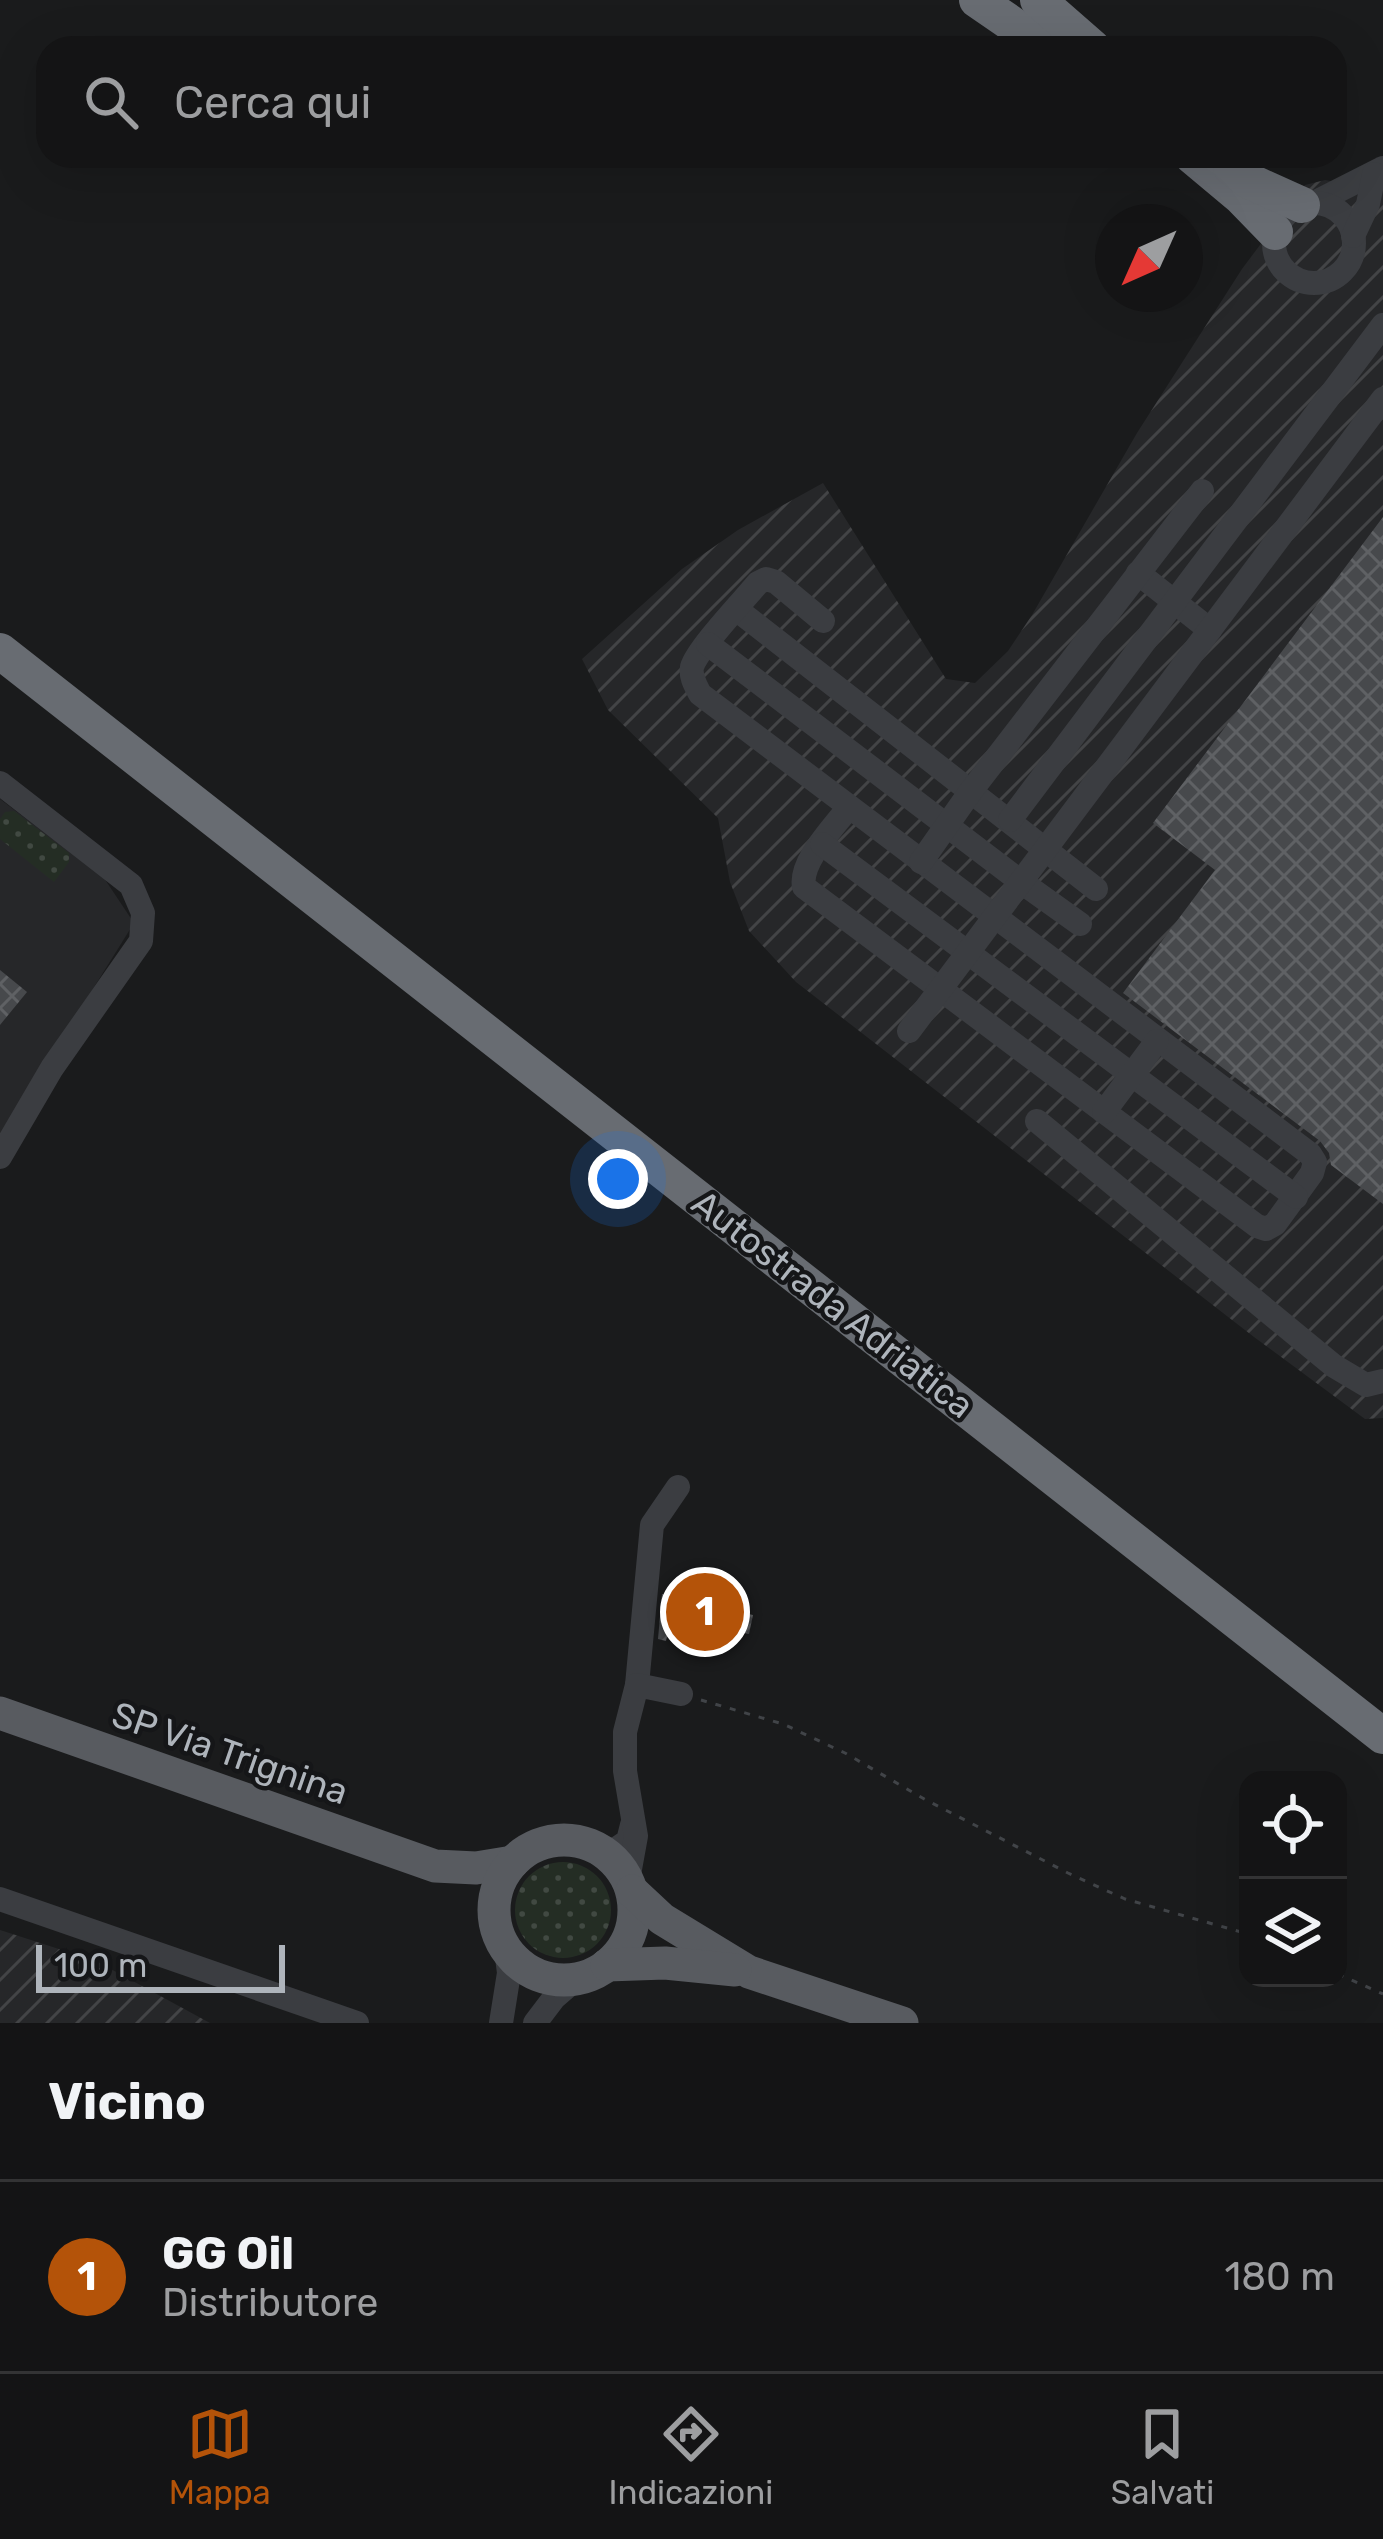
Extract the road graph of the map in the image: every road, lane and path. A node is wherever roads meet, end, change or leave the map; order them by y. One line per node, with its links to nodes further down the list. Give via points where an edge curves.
1 (976, 0): 5 (highway)
2 (1004, 0): 6 (highway)
3 (1038, 0): 7 (highway)
4 (1056, 0): 8 (highway)
5 (1037, 36)
6 (1058, 36)
7 (1065, 36)
8 (1069, 36)
9 (1207, 168): 13 (highway)
10 (1232, 168): 12 (highway)
11 (1378, 171): 12 (street); 14 (street)
12 (1308, 204): 13 (street, via 1290,210); 14 (street, via 1335,209)
13 (1275, 232): 14 (street, via 1276,257 1305,282 1341,272)
14 (1353, 236)
15 (1383, 325): 16 (street)
16 (1344, 377): 17 (street); 20 (street)
17 (1382, 400): 24 (street)
18 (1202, 491): 19 (street)
19 (1138, 573): 20 (street); 28 (street)
20 (1173, 601): 24 (street); 30 (street)
21 (736, 610): 22 (street, via 766,579); 25 (street); 28 (street)
22 (823, 621)
23 (0, 622): 52 (highway, Autostrada Adriatica)
24 (1210, 630): 33 (street)
25 (708, 644): 29 (street, via 691,670 700,694); 31 (street)
26 (0, 651): 54 (highway, Autostrada Adriatica)
27 (0, 783): 46 (street, via 131,885 143,914 141,941)
28 (971, 791): 30 (street); 31 (street)
29 (849, 807): 32 (street); 34 (street)
30 (1010, 820): 33 (street)
31 (946, 825): 34 (street); 35 (street)
32 (821, 844): 39 (street); 40 (street, via 806,864 804,887)
33 (1046, 847): 35 (street); 36 (street)
34 (921, 862): 37 (street)
35 (1020, 881): 37 (street); 38 (street)
36 (1096, 889)
37 (993, 917): 39 (street); 42 (street)
38 (1080, 924)
39 (967, 952): 40 (street); 43 (street)
40 (939, 990): 41 (street); 44 (street)
41 (909, 1031)
42 (1157, 1041): 43 (street); 47 (street, via 1310,1154 1312,1173)
43 (1131, 1075): 44 (street); 47 (street)
44 (1104, 1112): 47 (street, via 1257,1226 1275,1224)
45 (1036, 1121): 48 (street, via 1334,1366 1366,1385)
46 (0, 1157)
47 (1296, 1197)
48 (1383, 1381)
49 (679, 1487): 50 (street, via 652,1525)
50 (637, 1685): 51 (street); 57 (street, via 625,1732 636,1836)
51 (681, 1694): 59 (path, via 783,1724 1125,1899)
52 (1383, 1706)
53 (0, 1713): 56 (main road, SP Via Trignina)
54 (1383, 1736)
55 (513, 1862): 56 (main road, SP Via Trignina); 57 (main road, SP Via Trignina, via 548,1841 569,1840 589,1844); 60 (main road, via 497,1889)
56 (435, 1866): 60 (main road, SP Via Trignina)
57 (622, 1875): 61 (main road, via 634,1919 625,1945); 62 (main road, SP Via Trignina, via 662,1918)
58 (0, 1899): 67 (street)
59 (1239, 1931)
60 (500, 1934): 61 (main road, SP Via Trignina, via 537,1974); 65 (street, via 509,1973)
61 (592, 1972): 62 (main road, SP Via Trignina, via 664,1963); 66 (street, via 554,1998)
62 (749, 1972): 68 (main road, SP Via Trignina)
63 (1347, 1978): 64 (path)
64 (1383, 1994)
65 (498, 2018)
66 (537, 2022)
67 (357, 2023)
68 (902, 2023)

